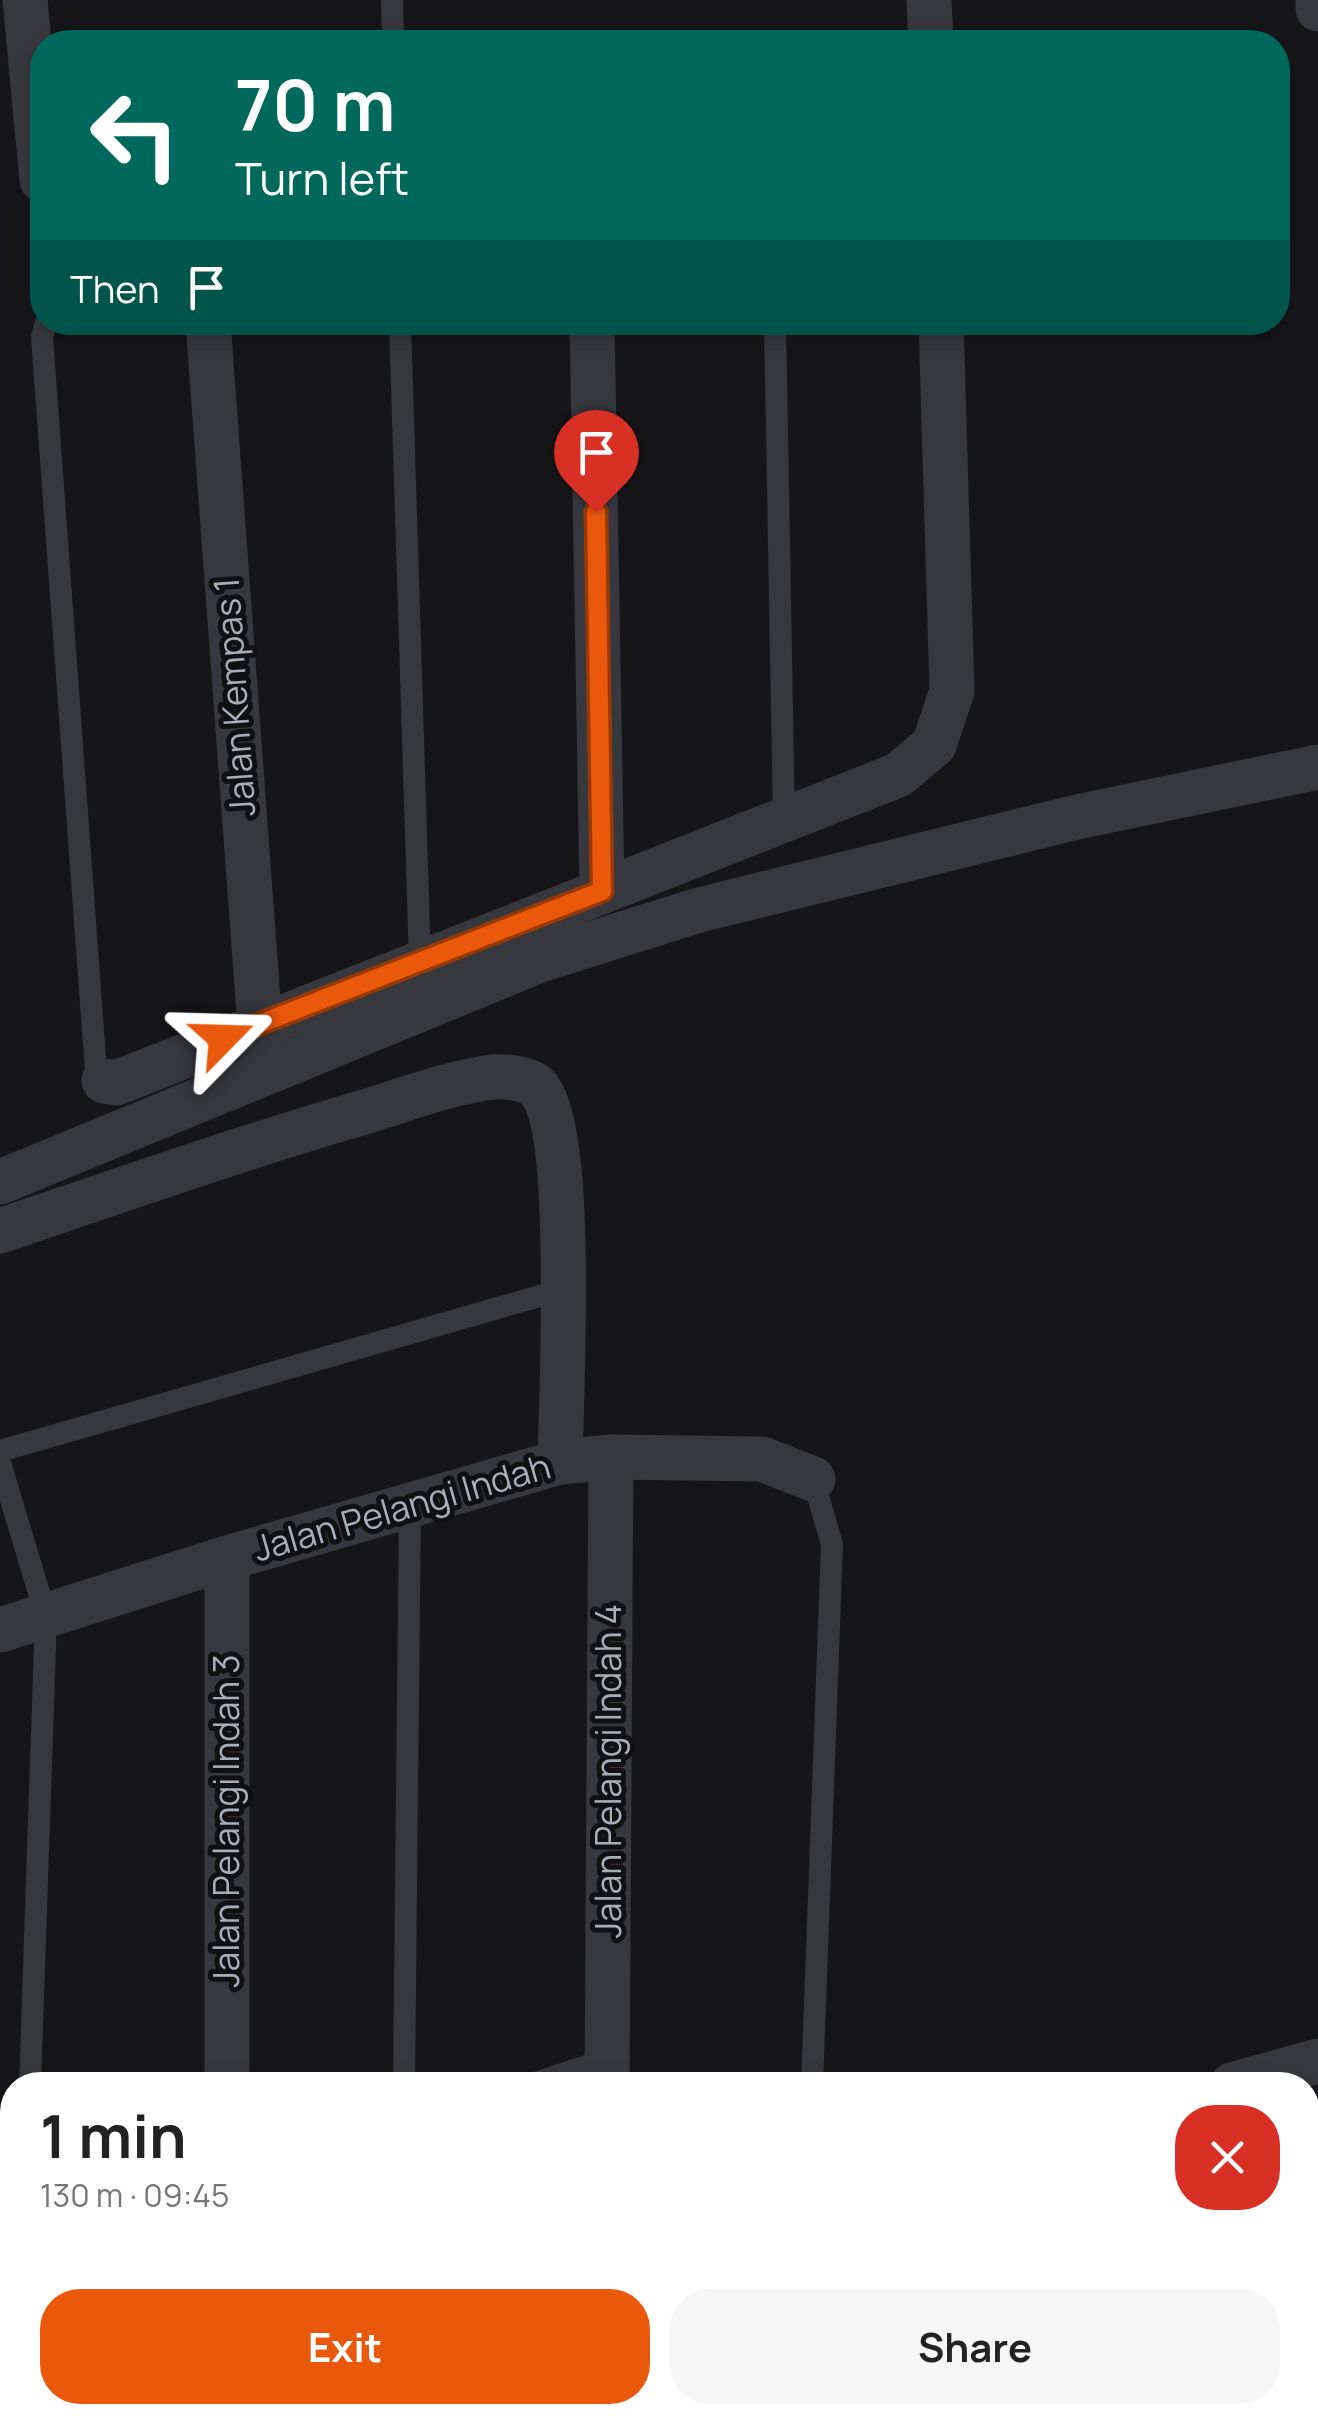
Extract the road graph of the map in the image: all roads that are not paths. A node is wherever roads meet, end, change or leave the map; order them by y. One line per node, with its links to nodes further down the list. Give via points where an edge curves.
1 (25, 0): 8 (street)
2 (392, 0): 6 (lane)
3 (930, 0): 7 (street)
4 (1318, 0): 5 (street)
5 (1318, 9)
6 (393, 30)
7 (931, 30)
8 (30, 47)
9 (43, 335): 21 (lane, via 96,1071)
10 (209, 335): 19 (street, Jalan Kempas 1)
11 (400, 335): 18 (lane)
12 (592, 335): 17 (street)
13 (775, 335): 16 (lane)
14 (941, 335): 16 (street, via 952,691 934,745 898,775)
15 (1318, 767): 20 (street, via 1077,817 699,910 540,960)
16 (784, 820): 17 (street)
17 (602, 891): 18 (street)
18 (420, 963): 19 (street)
19 (259, 1024): 20 (street, Jalan Kempas 1); 21 (street, via 116,1082)
20 (263, 1072): 22 (street)
21 (104, 1081)
22 (0, 1182)
23 (0, 1231): 24 (street, via 417,1096 495,1077 520,1079 536,1086 554,1121)
24 (564, 1289): 25 (lane); 28 (street)
25 (0, 1451)
26 (611, 1457): 28 (street, Jalan Pelangi Indah); 29 (street, Jalan Pelangi Indah, via 762,1459); 38 (street, Jalan Pelangi Indah 4)
27 (0, 1462): 32 (lane)
28 (560, 1462): 30 (street, Jalan Pelangi Indah)
29 (812, 1479): 39 (lane, via 832,1544)
30 (410, 1504): 31 (street, Jalan Pelangi Indah); 37 (lane)
31 (227, 1558): 32 (street, Jalan Pelangi Indah); 36 (street, Jalan Pelangi Indah 3)
32 (46, 1616): 33 (street, Jalan Pelangi Indah); 35 (lane)
33 (0, 1630)
34 (1318, 2062): 40 (street)
35 (30, 2072)
36 (227, 2072)
37 (404, 2072)
38 (608, 2072)
39 (812, 2072)
40 (1281, 2072)

